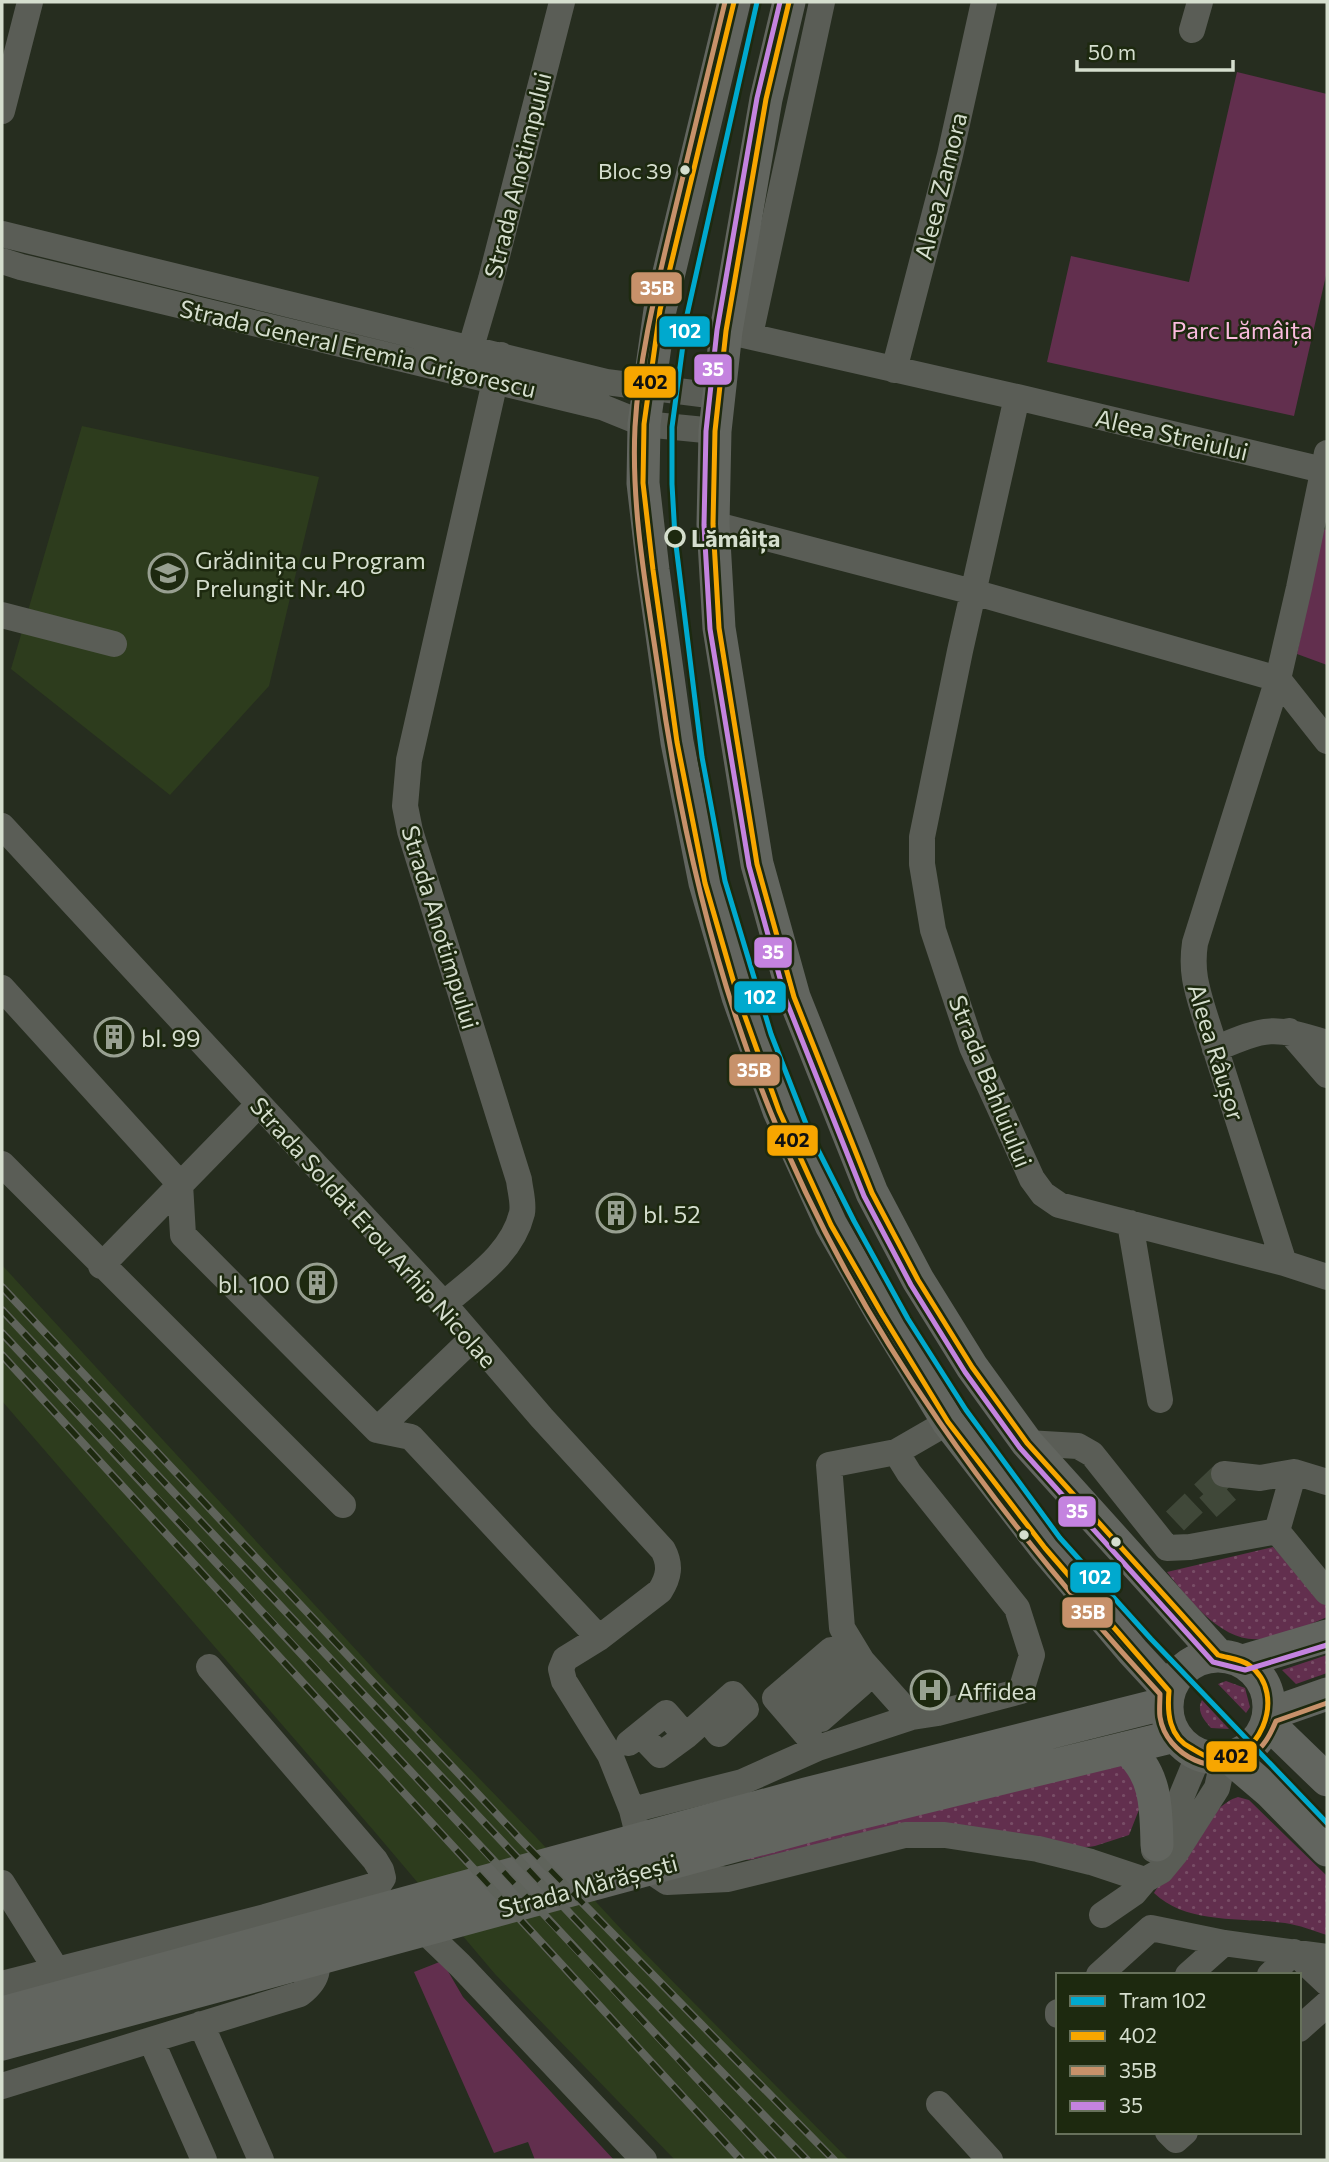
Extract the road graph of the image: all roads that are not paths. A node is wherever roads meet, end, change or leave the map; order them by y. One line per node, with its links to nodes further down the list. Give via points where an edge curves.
1 (30, 2): 9 (street)
2 (562, 2): 13 (street, Strada Anotimpului)
3 (734, 2): 17 (main road, via 660,310)
4 (789, 2): 12 (main road, via 766,99)
5 (822, 2): 12 (street)
6 (984, 2): 15 (street, Aleea Zamora)
7 (1200, 2): 8 (street)
8 (1192, 30)
9 (2, 111)
10 (2, 234): 13 (street, Strada General Eremia Grigorescu)
11 (2, 261): 16 (street, Strada General Eremia Grigorescu)
12 (738, 333): 15 (street, Aleea Streiului); 18 (main road)
13 (471, 347): 14 (street, Strada General Eremia Grigorescu)
14 (500, 355): 16 (street, Strada Anotimpului); 17 (street, Strada General Eremia Grigorescu)
15 (894, 370): 19 (street, Aleea Streiului)
16 (495, 380): 20 (street, Strada General Eremia Grigorescu, via 602,407); 42 (street, Strada Anotimpului, via 409,760 405,806 519,1180 523,1211 510,1243)
17 (648, 388): 18 (street, Strada General Eremia Grigorescu); 20 (main road)
18 (717, 396): 21 (main road)
19 (1017, 397): 22 (street, Aleea Streiului); 24 (street)
20 (644, 424): 21 (street, Strada General Eremia Grigorescu); 45 (main road, via 643,483 677,742 705,883 738,996 779,1111 831,1225)
21 (715, 431): 23 (main road)
22 (1326, 464): 27 (street, Aleea Râușor)
23 (713, 524): 24 (street); 47 (main road, via 719,628 736,745 757,864 794,997 872,1193 918,1280)
24 (973, 592): 27 (street); 38 (street, Strada Bahluiului, via 922,837 933,930 972,1047 1032,1179 1059,1205)
25 (2, 615): 26 (street)
26 (114, 643)
27 (1278, 679): 28 (street); 33 (street, Aleea Râușor, via 1195,943 1193,974)
28 (1327, 741)
29 (2, 826): 35 (street, Strada Soldat Erou Arhip Nicolae)
30 (2, 988): 37 (street)
31 (1289, 1031): 32 (street); 33 (street, via 1253,1032); 34 (street)
32 (1327, 1043)
33 (1215, 1049): 39 (street, Aleea Râușor)
34 (1327, 1075)
35 (258, 1105): 37 (street); 42 (street, Strada Soldat Erou Arhip Nicolae)
36 (2, 1164): 40 (street)
37 (180, 1184): 40 (street); 46 (street, via 183,1235)
38 (1130, 1223): 39 (street, Strada Bahluiului); 44 (street)
39 (1284, 1263): 41 (street, Strada Bahluiului)
40 (101, 1266): 52 (street)
41 (1327, 1277)
42 (444, 1304): 43 (street, Strada Soldat Erou Arhip Nicolae)
43 (473, 1338): 46 (street); 56 (street, Strada Soldat Erou Arhip Nicolae, via 667,1558 669,1570 660,1591)
44 (1160, 1400)
45 (948, 1422): 48 (street); 61 (main road)
46 (377, 1430): 56 (street, via 411,1437)
47 (1027, 1443): 53 (street, via 1078,1446 1092,1454 1189,1547 1241,1526); 57 (main road)
48 (896, 1452): 62 (street, via 829,1465 842,1628 862,1661); 62 (street, via 1017,1608 1032,1655 1021,1691)
49 (1294, 1472): 50 (street, via 1260,1478); 51 (street); 53 (street)
50 (1224, 1474)
51 (1327, 1482)
52 (343, 1505)
53 (1277, 1531): 54 (street)
54 (1327, 1592)
55 (1327, 1636): 57 (main road)
56 (599, 1638): 68 (street, via 565,1659 561,1669)
57 (1230, 1658): 61 (main road, via 1205,1657 1187,1666 1174,1680); 64 (main road, via 1255,1671 1265,1684)
58 (845, 1666): 65 (street, via 798,1693 775,1698)
59 (209, 1667): 75 (street, via 382,1870)
60 (1327, 1694): 64 (main road)
61 (1168, 1697): 67 (main road, via 1170,1725); 88 (main road, Strada Mărășești, via 1082,1724 806,1794)
62 (912, 1717): 65 (street)
63 (706, 1718): 68 (street, via 660,1755 641,1735)
64 (1269, 1718): 67 (main road, via 1252,1745); 69 (main road)
65 (818, 1748): 70 (street, via 742,1782)
66 (1126, 1748): 67 (main road, Strada Mărășești); 71 (main road, via 1146,1770 1153,1786); 92 (main road, Strada Mărășești, via 827,1821)
67 (1207, 1751): 71 (street); 72 (main road, via 1270,1792); 73 (street, via 1217,1788 1175,1854 1161,1871)
68 (610, 1755): 70 (street)
69 (1327, 1780)
70 (632, 1811): 73 (street, via 644,1858 667,1882 728,1879 905,1835 945,1835 1038,1849)
71 (1157, 1845): 73 (street, via 1146,1861)
72 (1327, 1850)
73 (1145, 1880): 76 (street)
74 (2, 1883): 81 (street)
75 (379, 1884): 77 (street); 99 (street)
76 (1102, 1915)
77 (265, 1917): 81 (street); 89 (street, via 296,1926 311,1944 318,1968 313,1984 300,1994)
78 (1224, 1942): 79 (street); 82 (street, via 1151,1928); 83 (street)
79 (1294, 1952): 80 (street); 84 (street); 85 (street)
80 (1327, 1957)
81 (56, 1969): 86 (street)
82 (1101, 1973)
83 (1190, 1973)
84 (1272, 1973)
85 (1327, 1983)
86 (2, 1984)
87 (1327, 2004): 90 (street)
88 (2, 2013)
89 (201, 2024): 91 (street); 98 (street)
90 (1301, 2027)
91 (151, 2040): 93 (street); 97 (street)
92 (2, 2044)
93 (2, 2086)
94 (939, 2104): 100 (street)
95 (1170, 2134): 96 (street, via 1175,2140)
96 (1182, 2134)
97 (204, 2160)
98 (261, 2160)
99 (643, 2160)
100 (990, 2160)

